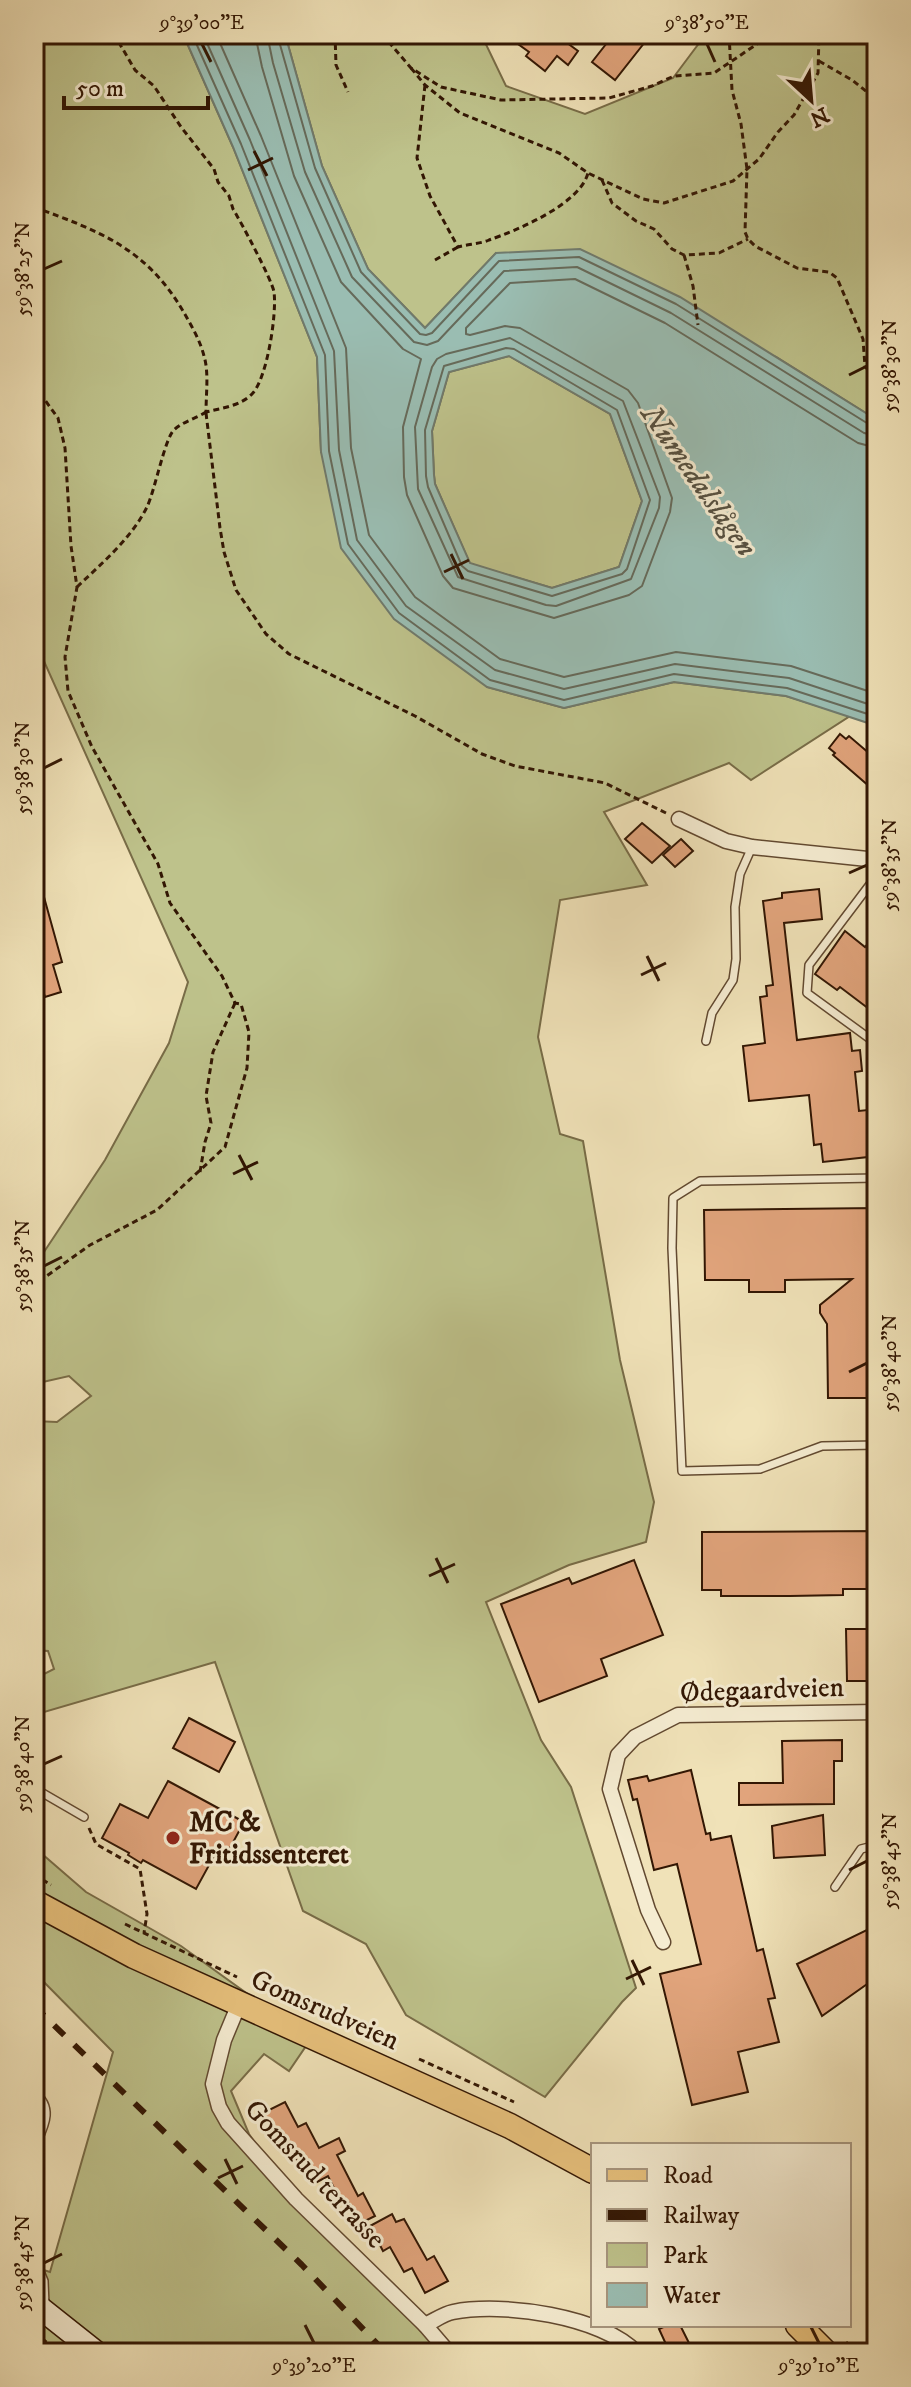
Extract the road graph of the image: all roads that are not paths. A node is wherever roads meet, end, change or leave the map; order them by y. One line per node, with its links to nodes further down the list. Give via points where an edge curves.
1 (679, 819): 2 (street)
2 (752, 847): 3 (street); 5 (lane, via 736,896 733,980 712,1013)
3 (877, 860)
4 (877, 875): 6 (lane, via 809,965 807,993)
5 (706, 1041)
6 (877, 1044)
7 (877, 1178): 8 (lane, via 700,1181 673,1198 672,1248 682,1471 760,1469 822,1446)
8 (877, 1445)
9 (877, 1712): 15 (street, Ødegaardveien, via 678,1715 635,1737 618,1755 610,1789)
10 (34, 1788): 11 (lane)
11 (84, 1817)
12 (877, 1845): 13 (lane, via 861,1849)
13 (835, 1887)
14 (34, 1902): 16 (main road, Gomsrudveien)
15 (663, 1942)
16 (239, 2004): 19 (main road, Gomsrudveien, via 510,2126); 22 (street, Gomsrud terrasse, via 213,2084 228,2123 296,2199)
17 (34, 2092): 18 (lane, via 48,2110)
18 (34, 2149)
19 (591, 2170)
20 (34, 2257): 21 (lane, via 46,2293)
21 (38, 2307): 24 (street)
22 (425, 2325): 25 (street, Gomsrud terrasse); 26 (street, via 449,2313 481,2308 520,2311 606,2332)
23 (800, 2327): 27 (main road)
24 (97, 2353)
25 (449, 2353)
26 (637, 2353)
27 (826, 2353)

